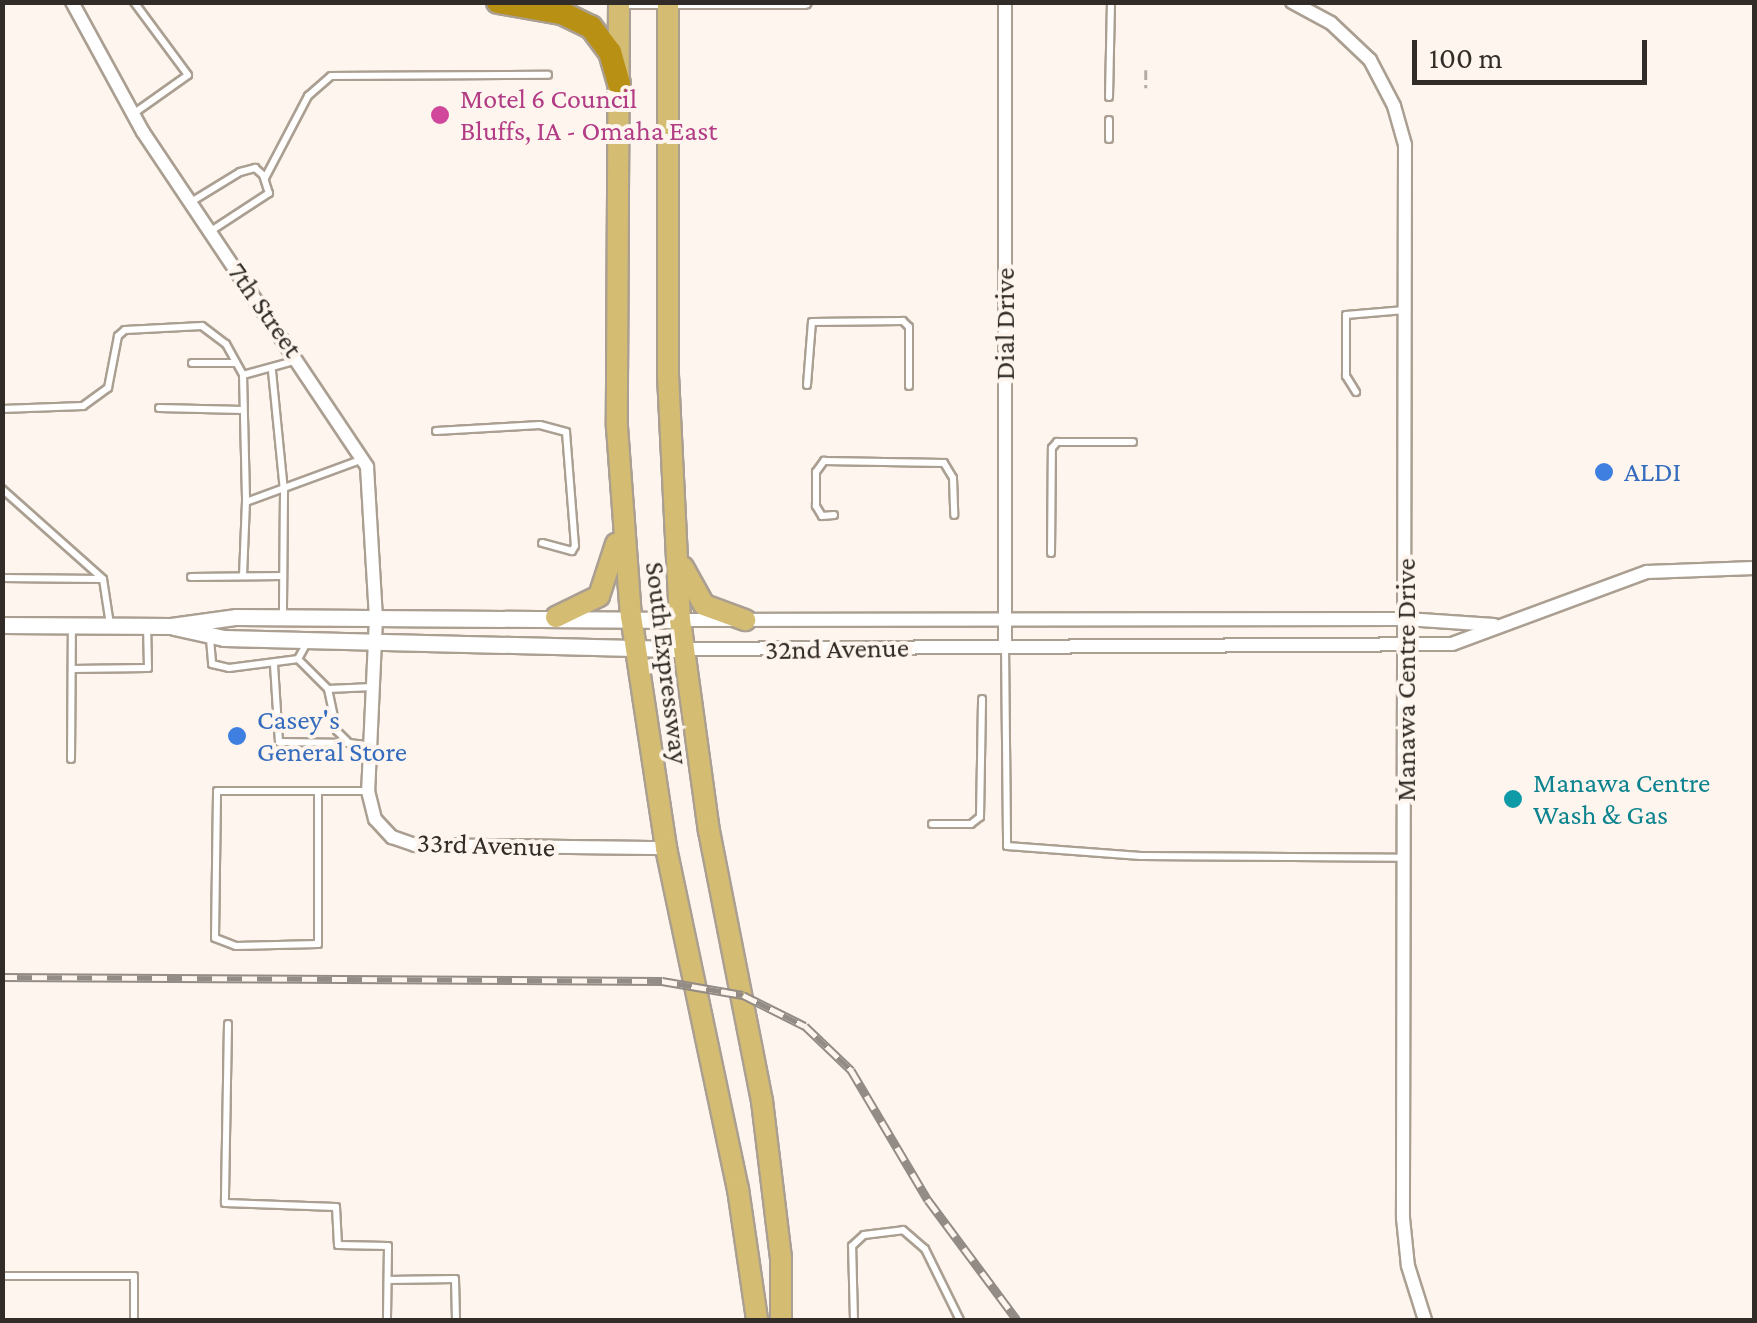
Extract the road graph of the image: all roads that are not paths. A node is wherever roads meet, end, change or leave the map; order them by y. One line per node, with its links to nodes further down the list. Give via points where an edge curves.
1 (72, 2): 13 (street, 7th Street)
2 (134, 2): 13 (lane, via 188,75)
3 (498, 2): 11 (highway, via 562,13 591,27 610,52)
4 (619, 2): 9 (street); 11 (main road, South Expressway)
5 (804, 2): 9 (street)
6 (1005, 2): 60 (street, Dial Drive)
7 (1110, 2): 12 (lane)
8 (1292, 2): 19 (street, Manawa Centre Drive, via 1332,22 1360,48 1388,92 1405,145)
9 (668, 5): 42 (main road, South Expressway)
10 (548, 75): 16 (lane, via 331,76 308,96)
11 (619, 84): 37 (main road, South Expressway, via 615,297)
12 (1110, 98)
13 (132, 114): 17 (street, 7th Street)
14 (1109, 120): 15 (lane)
15 (1109, 139)
16 (264, 178): 17 (lane, via 255,168 240,172); 18 (lane, via 270,193)
17 (190, 202): 18 (street, 7th Street)
18 (210, 231): 20 (street, 7th Street)
19 (1405, 310): 27 (lane, via 1346,315 1346,376); 57 (street, Manawa Centre Drive)
20 (299, 360): 23 (lane); 33 (street, 7th Street)
21 (192, 363): 22 (lane)
22 (236, 363): 24 (lane); 29 (lane, via 202,326 136,324 118,336 108,388 83,406)
23 (272, 371): 24 (lane); 35 (lane)
24 (243, 375): 30 (lane)
25 (807, 386): 26 (lane, via 812,322 903,321 909,327)
26 (909, 386)
27 (1356, 392)
28 (159, 408): 30 (lane)
29 (2, 409)
30 (244, 410): 36 (lane)
31 (436, 431): 43 (lane, via 540,425 566,432 574,546 572,551)
32 (1134, 442): 46 (lane, via 1057,442 1052,448)
33 (364, 458): 35 (lane); 56 (street, 7th Street, via 371,480)
34 (2, 489): 52 (lane)
35 (284, 492): 36 (lane); 50 (lane)
36 (246, 502): 40 (lane)
37 (622, 507): 54 (main road, via 606,587 591,603); 55 (main road, South Expressway)
38 (954, 515): 39 (lane, via 953,478 944,463 824,461 816,472 816,506 822,516)
39 (834, 516)
40 (245, 523): 41 (lane); 44 (lane)
41 (254, 524)
42 (674, 533): 58 (main road, South Expressway); 59 (main road, via 695,596)
43 (542, 543)
44 (244, 547): 45 (lane); 49 (lane)
45 (254, 547)
46 (1051, 554)
47 (1754, 568): 64 (street, 32nd Avenue, via 1646,572)
48 (190, 576): 49 (lane)
49 (243, 576): 50 (lane)
50 (284, 576): 53 (lane)
51 (2, 578): 52 (lane)
52 (103, 578): 62 (lane)
53 (283, 616): 56 (street, 32nd Avenue); 66 (street, 32nd Avenue)
54 (556, 616): 55 (street, 32nd Avenue); 56 (street, 32nd Avenue)
55 (631, 616): 58 (street, 32nd Avenue); 69 (main road, South Expressway)
56 (376, 618): 68 (street, 7th Street)
57 (1406, 619): 60 (street, 32nd Avenue); 64 (street, 32nd Avenue); 70 (street, Manawa Centre Drive)
58 (680, 620): 59 (street, 32nd Avenue); 72 (main road, South Expressway)
59 (745, 620): 60 (street, 32nd Avenue)
60 (1004, 620): 71 (street, Dial Drive)
61 (72, 625): 62 (street, 32nd Avenue); 65 (street, 32nd Avenue); 75 (lane)
62 (110, 625): 63 (street, 32nd Avenue)
63 (147, 625): 66 (street, 32nd Avenue); 75 (lane, via 148,668)
64 (1502, 625): 70 (street, 32nd Avenue, via 1452,644)
65 (2, 626)
66 (207, 629): 67 (street, 32nd Avenue); 74 (lane, via 212,664)
67 (308, 640): 68 (street, 32nd Avenue); 73 (lane)
68 (374, 642): 69 (street, 32nd Avenue); 76 (street)
69 (634, 644): 72 (street, 32nd Avenue); 85 (main road, South Expressway)
70 (1406, 644): 71 (street, 32nd Avenue); 86 (street, Manawa Centre Drive)
71 (1004, 645): 72 (street, 32nd Avenue); 86 (lane, via 1006,846 1141,856)
72 (684, 649): 94 (main road, South Expressway, via 709,831 762,1100)
73 (298, 658): 74 (lane); 77 (lane)
74 (274, 665): 79 (lane, via 279,742)
75 (72, 669): 81 (lane)
76 (373, 686): 77 (lane); 80 (street)
77 (328, 689): 79 (lane, via 337,731)
78 (982, 700): 84 (lane, via 980,817 971,824)
79 (348, 744): 80 (lane)
80 (372, 746): 83 (street)
81 (72, 760)
82 (318, 791): 82 (lane, via 217,791 216,938 236,946 318,944); 83 (lane)
83 (368, 792): 85 (street, 33rd Avenue, via 381,827 416,846)
84 (932, 824)
85 (666, 848): 93 (main road, South Expressway, via 738,1190)
86 (1405, 858): 97 (street, Manawa Centre Drive, via 1403,1218)
87 (228, 1024): 89 (lane, via 225,1203 336,1207 338,1245 388,1246)
88 (2, 1276): 90 (lane, via 134,1276)
89 (388, 1280): 91 (lane); 92 (lane, via 455,1279)
90 (134, 1320)
91 (387, 1320)
92 (456, 1320)
93 (757, 1320)
94 (782, 1320)
95 (854, 1320): 96 (lane, via 852,1246 864,1235 903,1230 925,1250)
96 (960, 1320)
97 (1425, 1320)

